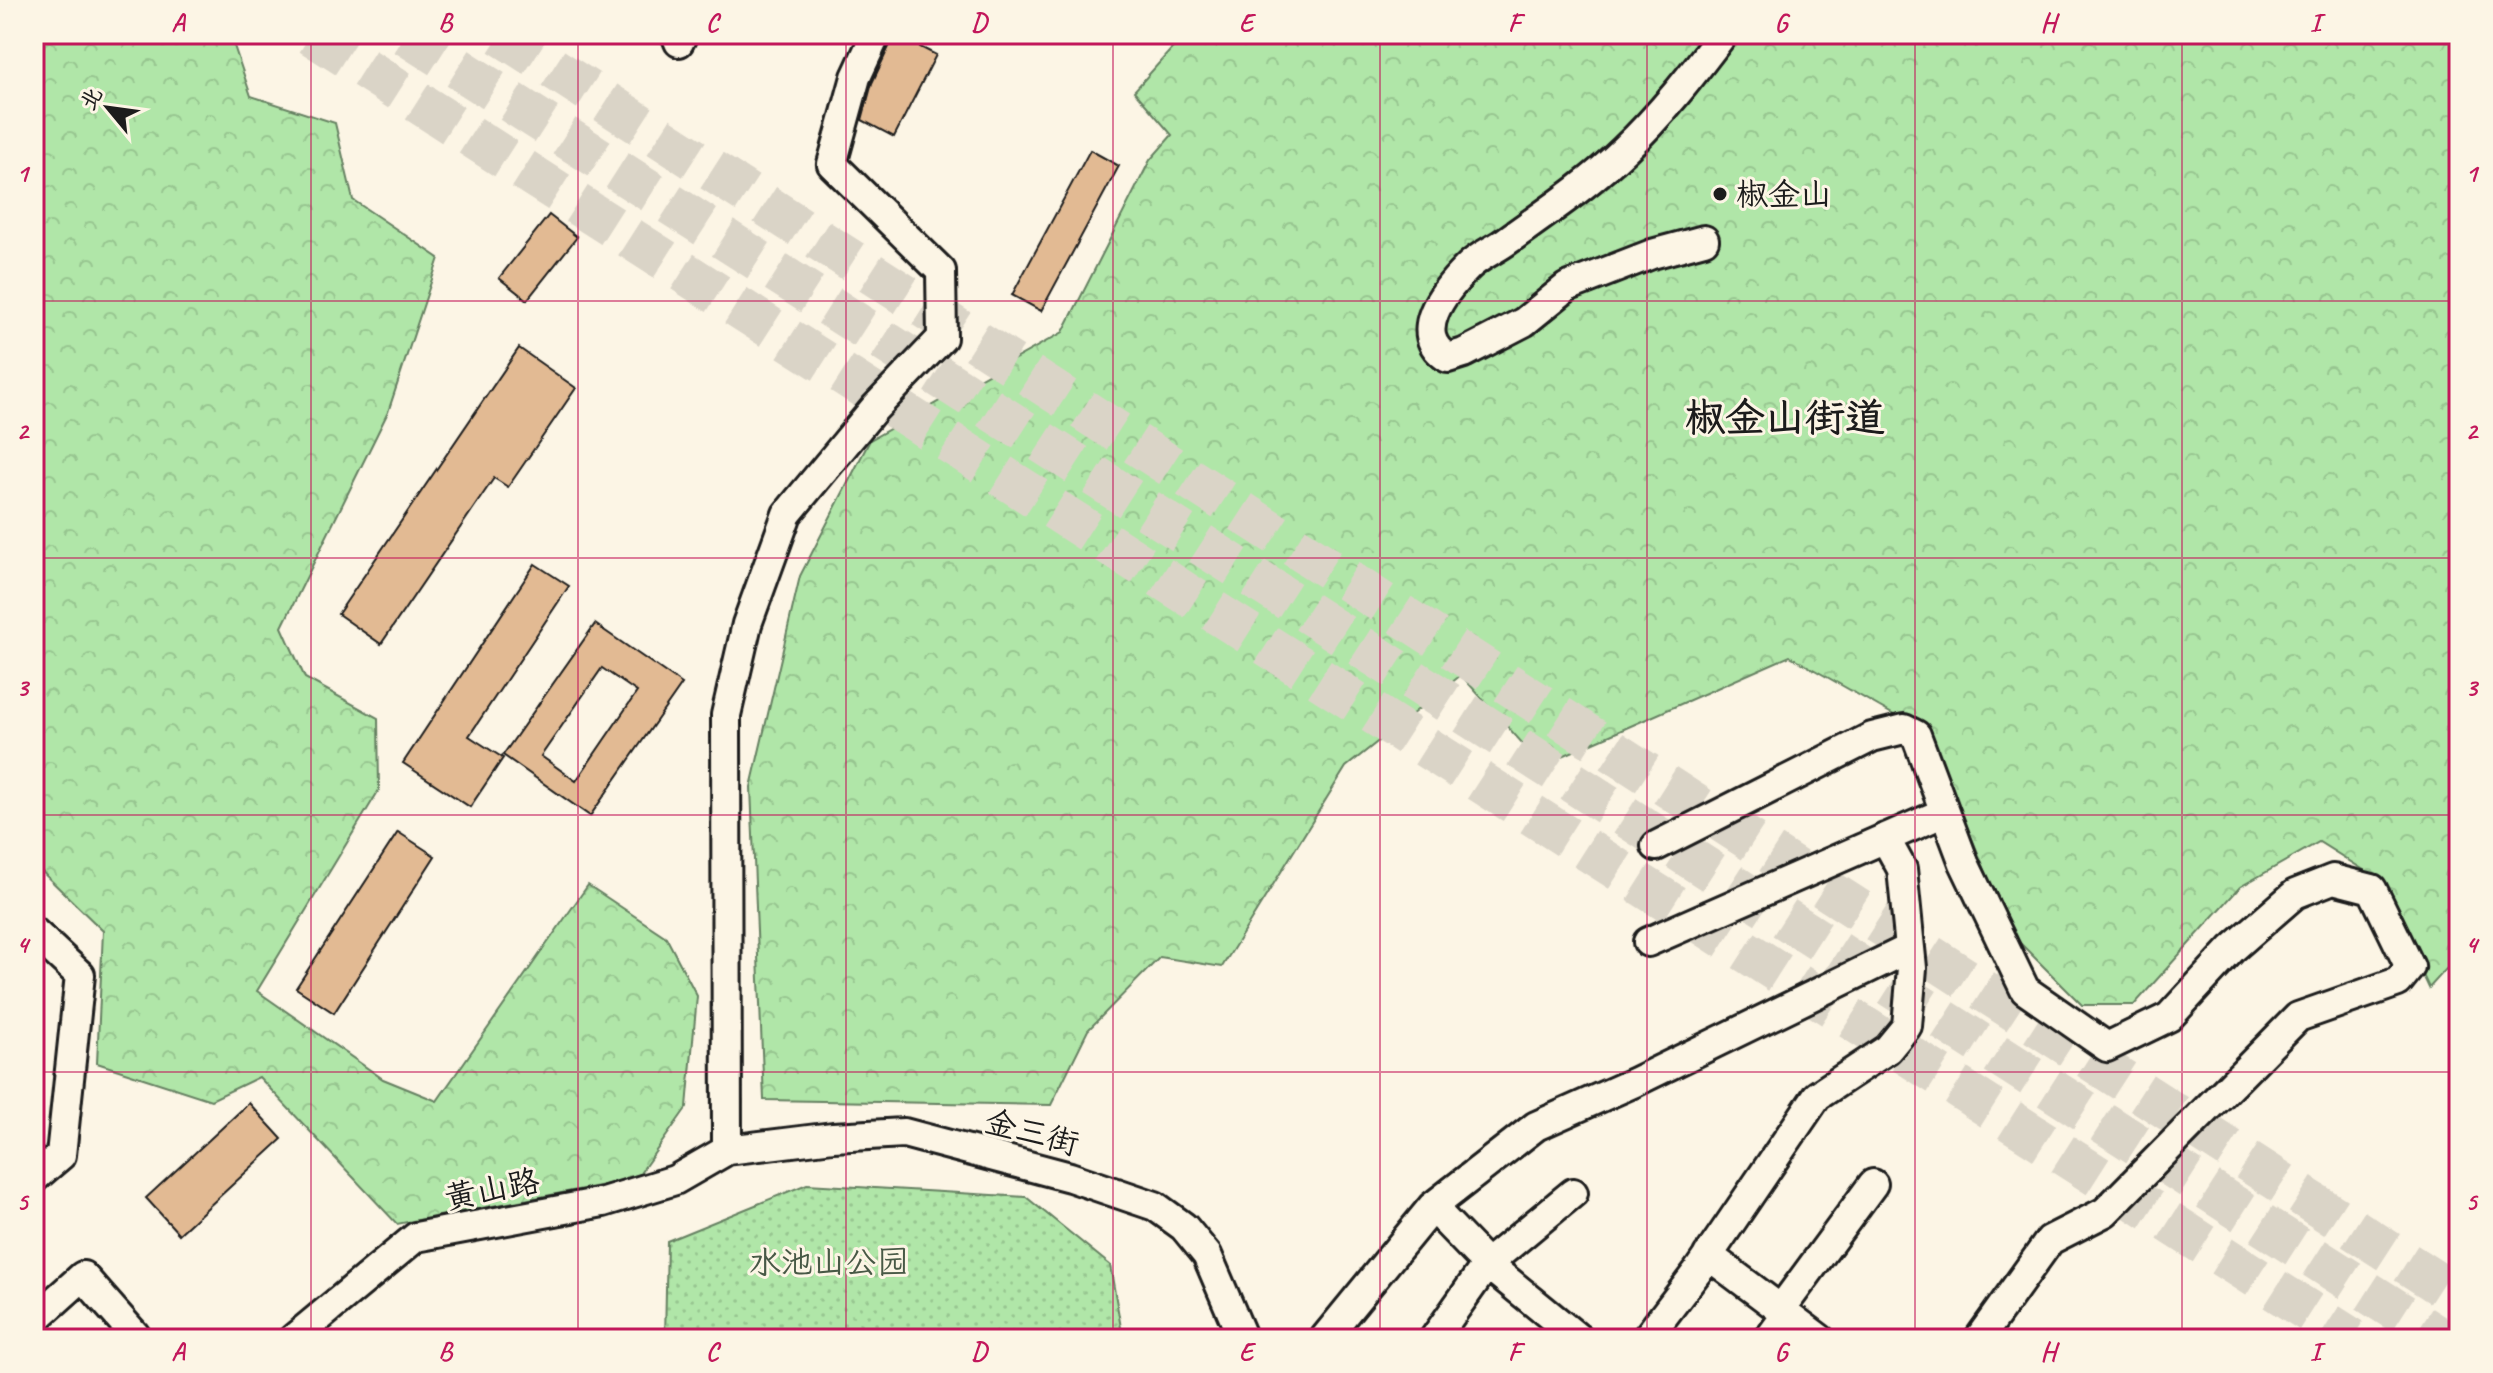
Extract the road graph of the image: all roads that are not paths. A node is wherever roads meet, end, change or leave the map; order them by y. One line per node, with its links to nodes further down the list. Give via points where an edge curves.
1 (676, 34): 2 (street, via 679,42)
2 (683, 34)
3 (876, 34): 12 (street, via 856,77 832,164 941,271 942,338 874,409 787,514 747,624 726,715)
4 (1723, 34): 5 (street, via 1656,118 1616,158 1470,265 1445,293 1429,337 1448,358 1464,353 1524,322 1567,287)
5 (1704, 240)
6 (1945, 812): 7 (street); 8 (street, via 1916,735 1904,729 1872,737); 30 (street, via 2025,990 2107,1047 2169,1017 2232,949 2295,894 2333,879 2372,889 2410,967 2398,982 2298,1017 2105,1212 2050,1240)
7 (1885, 838): 10 (street); 11 (street, via 1902,869)
8 (1656, 846)
9 (34, 932): 13 (street, via 80,975 61,1155)
10 (1648, 942)
11 (1910, 948): 16 (street, via 1536,1126); 17 (street, via 1907,1026 1888,1049 1817,1096)
12 (727, 1150): 22 (street, 黄山路, via 675,1180 603,1202 416,1237); 23 (street, 金三街, via 904,1133 1070,1177 1155,1206 1184,1227 1207,1255)
13 (34, 1178)
14 (1873, 1184): 19 (street)
15 (1573, 1193): 18 (street)
16 (1432, 1207): 18 (street); 24 (street)
17 (1708, 1255): 19 (street); 27 (street)
18 (1487, 1264): 25 (street); 26 (street)
19 (1784, 1312): 28 (street); 29 (street)
20 (34, 1320): 21 (street, via 83,1276 135,1335)
21 (129, 1339)
22 (293, 1339)
23 (1243, 1339)
24 (1324, 1339)
25 (1434, 1339)
26 (1579, 1339)
27 (1646, 1339)
28 (1769, 1339)
29 (1820, 1339)
30 (1979, 1339)

